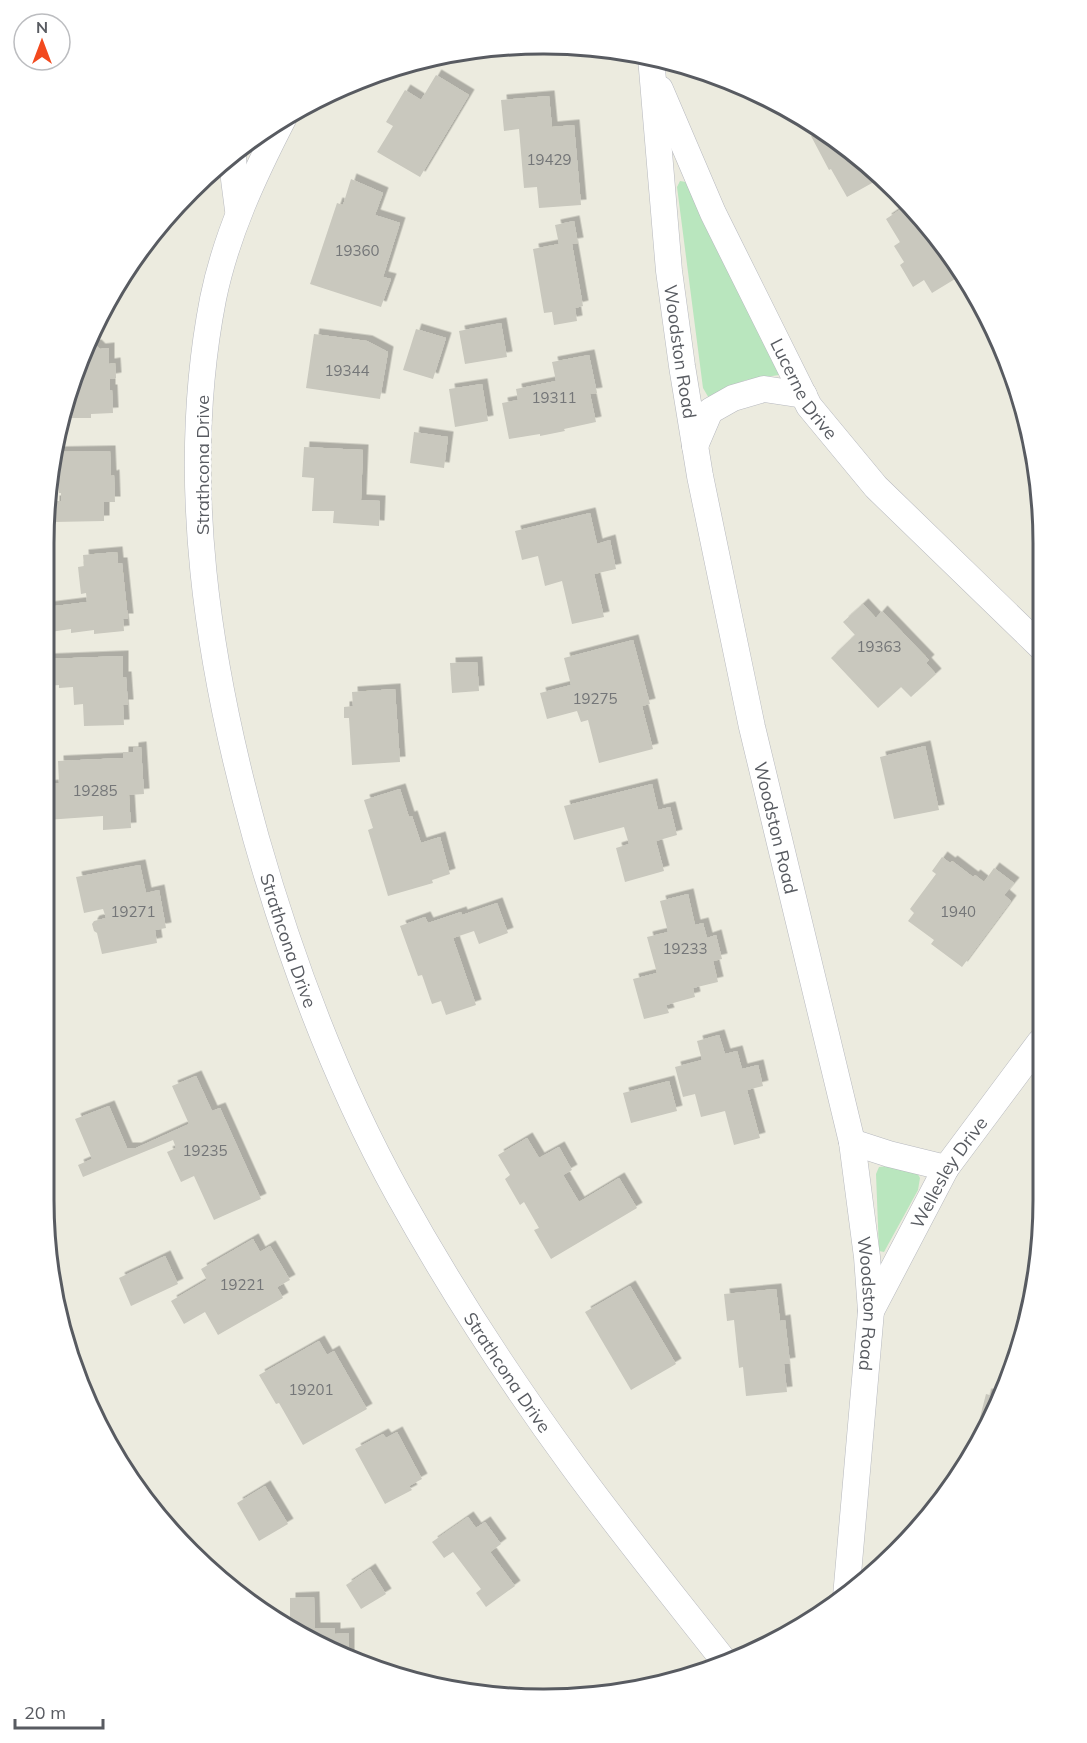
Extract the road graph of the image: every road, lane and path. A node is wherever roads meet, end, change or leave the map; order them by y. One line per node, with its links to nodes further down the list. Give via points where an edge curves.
1 (651, 66): 7 (street, Woodston Road, via 669,271)
2 (652, 66): 6 (street, Lucerne Drive, via 713,213)
3 (275, 134): 5 (street, Strathcona Drive)
4 (233, 165): 5 (street)
5 (239, 214): 14 (street, Strathcona Drive, via 213,297 203,366 199,516 208,612 222,697 273,898 332,1058 391,1180 431,1251 573,1466)
6 (804, 395): 7 (street, via 764,389 733,398 710,411); 8 (street, Lucerne Drive, via 876,488)
7 (695, 446): 10 (street, Woodston Road, via 753,727)
8 (1033, 639)
9 (1033, 1051): 11 (street, Wellesley Drive)
10 (852, 1142): 11 (street); 12 (street, Woodston Road)
11 (946, 1168): 12 (street, Wellesley Drive)
12 (871, 1311): 13 (street, Woodston Road)
13 (847, 1583)
14 (720, 1656)

